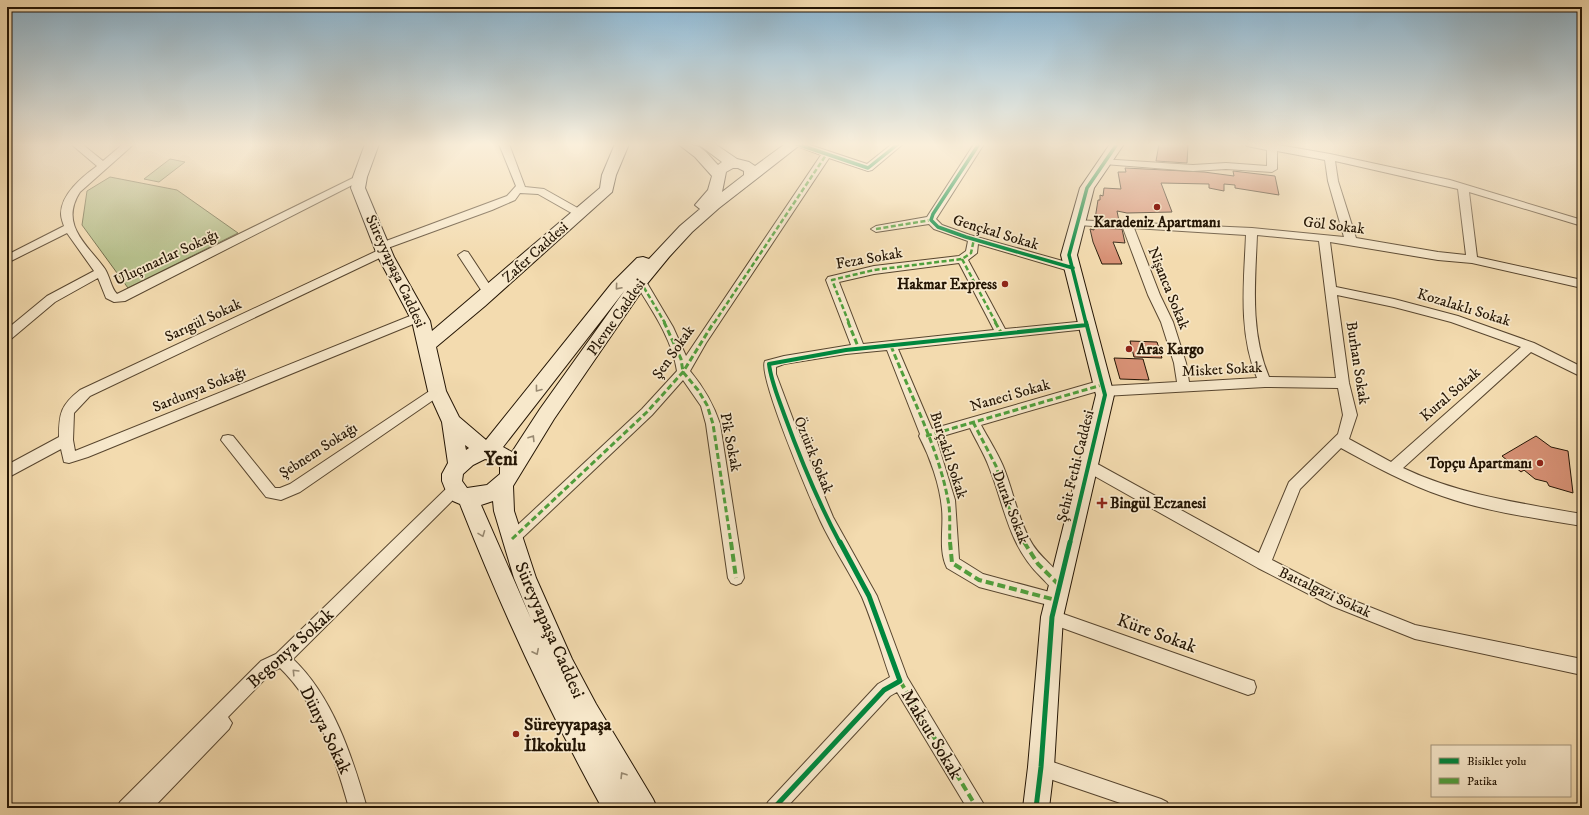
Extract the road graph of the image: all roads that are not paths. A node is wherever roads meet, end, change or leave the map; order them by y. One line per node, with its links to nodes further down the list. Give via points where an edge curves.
1 (83, 182): 20 (street, via 71,196 67,216)
2 (353, 182): 32 (street, Uluçınarlar Sokağı, via 121,298 110,295)
3 (359, 182): 26 (street, Süreyyapaşa Caddesi, via 358,188)
4 (519, 182): 14 (street)
5 (607, 182): 15 (street, Zafer Caddesi, via 606,188)
6 (718, 182): 58 (street, Plevne Caddesi, one-way to 58, via 716,192 708,201 618,287)
7 (744, 182): 33 (street, Plevne Caddesi, via 686,229)
8 (808, 182): 45 (street, Şen Sokak)
9 (954, 182): 16 (street, Gençkal Sokak)
10 (1091, 182): 17 (street, Şehit Fethi Caddesi)
11 (1333, 182): 25 (street)
12 (1441, 182): 13 (street)
13 (1463, 187): 18 (street); 30 (street)
14 (519, 190): 15 (street, via 540,191); 26 (street, Sarıgül Sokak, via 511,198 488,208)
15 (579, 213): 36 (street, Zafer Caddesi)
16 (931, 220): 21 (street); 24 (street, Gençkal Sokak, via 938,226)
17 (1078, 222): 19 (street, Göl Sokak); 31 (street, Şehit Fethi Caddesi, via 1069,255)
18 (1582, 224)
19 (1128, 225): 22 (street, Göl Sokak); 49 (street, Nişanca Sokak, via 1154,296 1167,322 1180,363)
20 (69, 228): 28 (street); 32 (street)
21 (876, 229)
22 (1252, 232): 23 (street, Göl Sokak); 47 (street, via 1250,339 1258,369)
23 (1324, 238): 25 (street, Göl Sokak); 35 (street, Burhan Sokak)
24 (974, 239): 29 (street, via 970,253); 31 (street, Gençkal Sokak)
25 (1351, 241): 30 (street, Göl Sokak, via 1438,256)
26 (383, 249): 37 (street, Süreyyapaşa Caddesi); 55 (street, Sarıgül Sokak, via 85,393 72,403 66,412)
27 (464, 255): 36 (street)
28 (7, 259)
29 (962, 259): 39 (street); 44 (street, Feza Sokak, via 874,270 832,280)
30 (1472, 259): 34 (street, Göl Sokak)
31 (1073, 268): 38 (street, Şehit Fethi Caddesi)
32 (101, 272): 40 (street, Uluçınarlar Sokağı, via 51,299)
33 (640, 281): 45 (street, Pik Sokak, via 667,327 681,359); 63 (street, Plevne Caddesi, one-way to 33, via 547,414)
34 (1582, 284)
35 (1331, 290): 43 (street, Kozalaklı Sokak, via 1454,319); 48 (street, Burhan Sokak)
36 (489, 293): 41 (street, Zafer Caddesi)
37 (419, 317): 41 (street, Süreyyapaşa Caddesi); 55 (street, Sardunya Sokağı, via 69,458)
38 (1087, 325): 39 (street, Öztürk Sokak); 50 (street, Şehit Fethi Caddesi)
39 (1002, 334): 42 (street, Öztürk Sokak)
40 (7, 336)
41 (428, 344): 51 (street, Süreyyapaşa Caddesi)
42 (891, 346): 44 (street, Öztürk Sokak); 54 (street, Burçaklı Sokak)
43 (1530, 346): 46 (street, Kozalaklı Sokak); 61 (street, Kural Sokak, via 1438,425)
44 (859, 349): 72 (street, Öztürk Sokak, via 784,360 770,364 770,374 827,519 869,596)
45 (683, 372): 66 (street, Şen Sokak, via 647,412); 68 (street, Pik Sokak, via 707,405 712,424)
46 (1582, 372)
47 (1265, 382): 48 (street, Misket Sokak); 49 (street, Misket Sokak)
48 (1343, 383): 57 (street, Burhan Sokak, via 1350,415)
49 (1184, 387): 50 (street, Misket Sokak)
50 (1103, 388): 53 (street, Naneci Sokak); 60 (street, Şehit Fethi Caddesi, via 1105,395)
51 (437, 391): 52 (street, Süreyyapaşa Caddesi); 56 (street, Şebnem Sokağı, via 295,488 281,494 271,493)
52 (452, 422): 58 (street); 59 (street)
53 (973, 422): 54 (street, Naneci Sokak); 69 (street, Durak Sokak, via 996,466 1013,521)
54 (926, 436): 69 (street, Burçaklı Sokak, via 948,500 949,551 952,563 979,580)
55 (66, 440): 62 (street)
56 (228, 440)
57 (1340, 441): 61 (street); 67 (street, Burhan Sokak, via 1294,486)
58 (487, 451): 59 (street, via 468,457); 63 (street, via 507,458 511,464)
59 (458, 465): 64 (street, via 452,474 452,480)
60 (1087, 465): 67 (street, Battalgazi Sokak); 69 (street, Şehit Fethi Caddesi)
61 (1393, 469): 65 (street, via 1462,496)
62 (7, 472)
63 (507, 479): 64 (street, via 495,492 485,496); 66 (street, Süreyyapaşa Caddesi, via 504,512)
64 (462, 493): 70 (street, Begonya Sokak); 78 (street, Süreyyapaşa Caddesi, one-way to 78, via 577,737)
65 (1582, 520)
66 (512, 539): 79 (street, Süreyyapaşa Caddesi, one-way to 66, via 610,754 572,684 525,578)
67 (1263, 563): 71 (street, Battalgazi Sokak, via 1337,601 1415,632)
68 (736, 578)
69 (1056, 601): 73 (street, Küre Sokak); 74 (street, Şehit Fethi Caddesi)
70 (282, 659): 75 (street, Begonya Sokak, via 267,666); 76 (street, via 274,671); 77 (street, Dünya Sokak, one-way to 70, via 348,769 318,704 301,678)
71 (1582, 667)
72 (900, 681): 80 (street, via 884,690); 81 (street, Maksut Sokak)
73 (1248, 687)
74 (1041, 767): 82 (street, Şehit Fethi Caddesi); 83 (street)
75 (126, 808)
76 (140, 808)
77 (358, 808)
78 (617, 808)
79 (644, 808)
80 (774, 808)
81 (977, 808)
82 (1036, 808)
83 (1161, 808)

